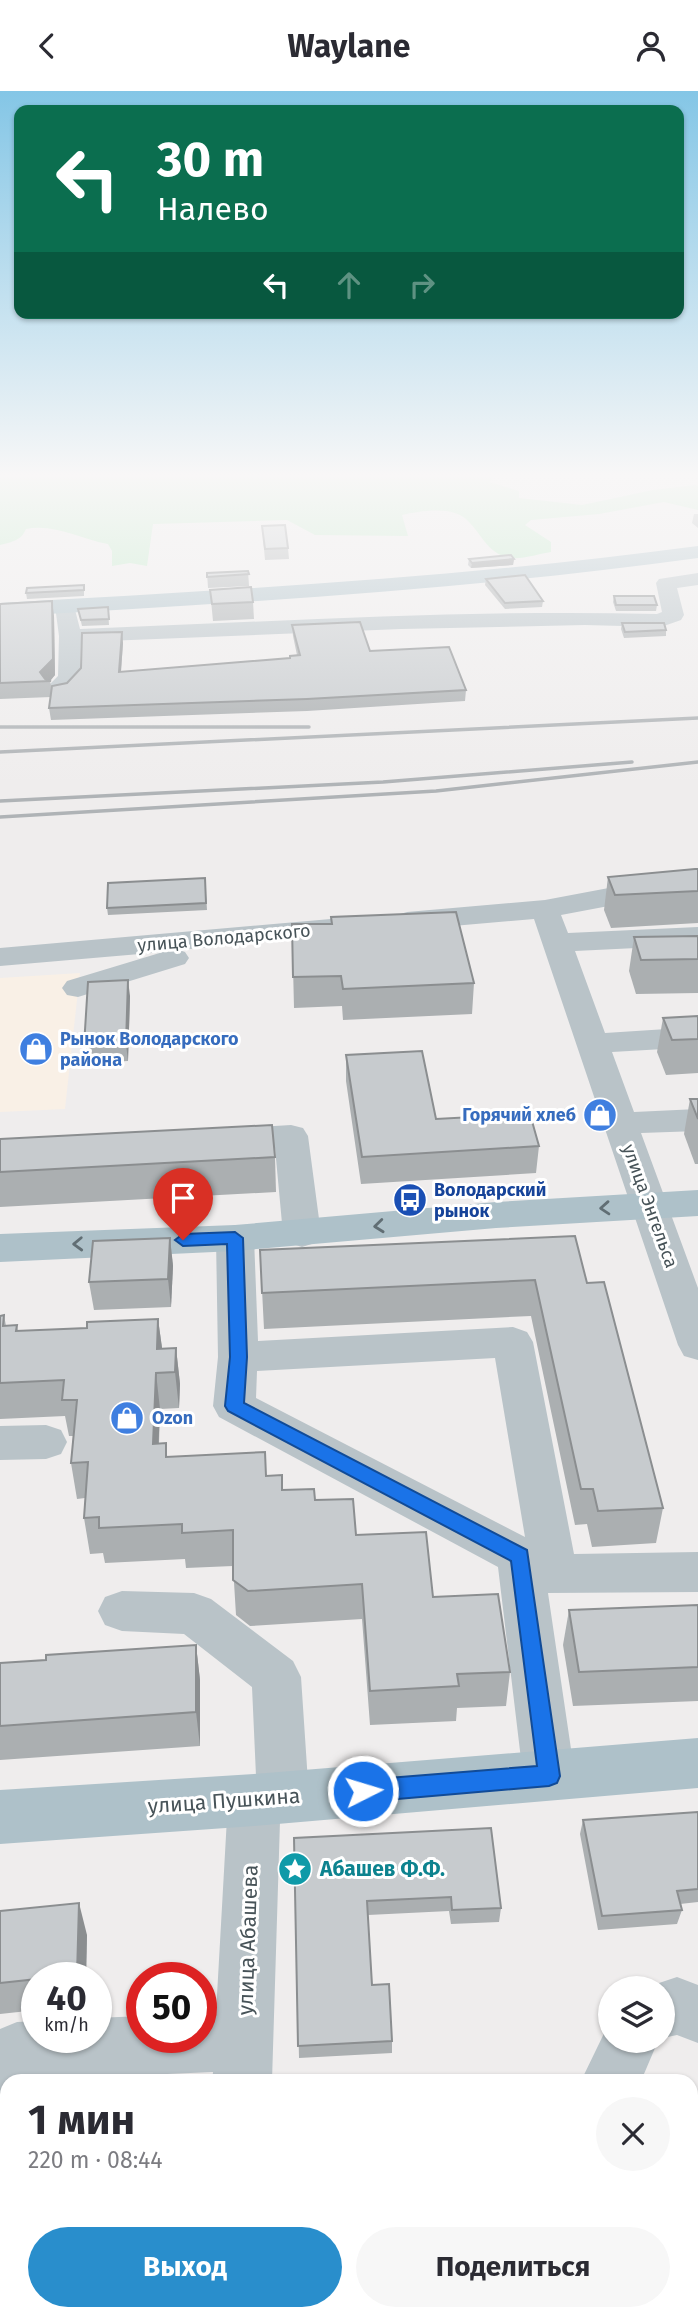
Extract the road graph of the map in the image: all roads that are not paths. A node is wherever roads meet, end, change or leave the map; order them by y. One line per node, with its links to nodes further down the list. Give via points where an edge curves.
1 (442, 581): 3 (main road)
2 (682, 581): 5 (street, via 666,583 673,615 661,621 401,623)
3 (66, 606): 4 (main road); 5 (street)
4 (0, 610)
5 (70, 636): 6 (street, via 69,678)
6 (57, 689)
7 (698, 889): 8 (street, улица Володарского, via 614,896)
8 (545, 909): 10 (street, улица Володарского); 11 (street, улица Энгельса)
9 (698, 936): 11 (street)
10 (235, 939): 12 (street, улица Володарского); 13 (street)
11 (556, 943): 15 (street, улица Энгельса)
12 (0, 957)
13 (78, 988)
14 (698, 1037): 15 (street)
15 (591, 1044): 17 (street, улица Энгельса)
16 (698, 1120): 17 (street)
17 (619, 1123): 20 (street, улица Энгельса)
18 (194, 1142): 21 (street, via 291,1136)
19 (698, 1203): 20 (main road)
20 (652, 1205): 21 (main road, one-way to 21); 24 (street, улица Энгельса)
21 (302, 1234): 22 (main road)
22 (235, 1238): 23 (main road, one-way to 23); 25 (street)
23 (0, 1248)
24 (698, 1345)
25 (239, 1357): 29 (street, via 234,1406 520,1556); 29 (street, via 513,1342)
26 (46, 1442): 27 (street)
27 (0, 1443)
28 (698, 1572): 29 (street)
29 (538, 1575): 32 (street)
30 (122, 1611): 33 (street, via 194,1614 276,1677)
31 (698, 1763): 32 (main road, улица Пушкина)
32 (549, 1776): 33 (main road, улица Пушкина)
33 (269, 1799): 34 (main road, улица Пушкина); 38 (street, улица Абашева)
34 (0, 1817)
35 (675, 2006): 36 (street)
36 (698, 2014)
37 (624, 2053): 40 (street)
38 (243, 2061): 39 (street, via 17,2051)
39 (14, 2074)
40 (614, 2074)

